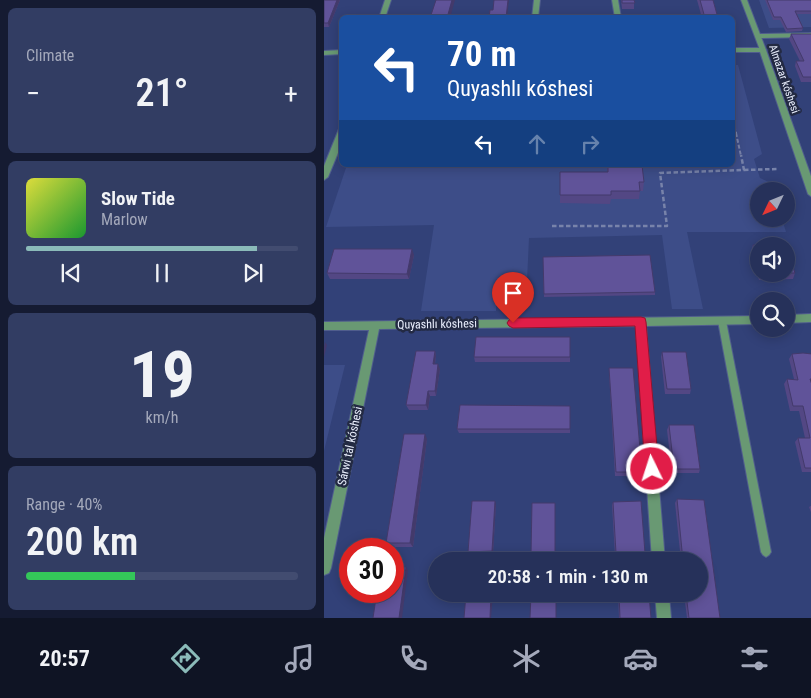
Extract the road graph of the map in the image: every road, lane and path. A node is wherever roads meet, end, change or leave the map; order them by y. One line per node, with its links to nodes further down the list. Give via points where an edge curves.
1 (388, 0): 5 (street)
2 (537, 0): 6 (street)
3 (615, 0): 7 (street)
4 (744, 0): 9 (street, Almazar kóshesi)
5 (383, 15)
6 (535, 15)
7 (618, 15)
8 (811, 35): 9 (street)
9 (758, 36): 11 (street, Almazar kóshesi)
10 (735, 50): 11 (street)
11 (763, 50): 19 (street, Almazar kóshesi)
12 (324, 52): 13 (street)
13 (339, 52)
14 (735, 137): 17 (path)
15 (339, 139): 18 (street)
16 (777, 169): 17 (path)
17 (744, 170): 20 (path, via 660,173 667,226)
18 (324, 177)
19 (811, 194)
20 (552, 226)
21 (811, 318): 22 (street)
22 (795, 319)
23 (750, 320): 24 (street, Quyashlı kóshesi)
24 (722, 321): 25 (street, Quyashlı kóshesi); 29 (lane)
25 (641, 322): 26 (street, Quyashlı kóshesi); 28 (street)
26 (376, 325): 27 (street, Quyashlı kóshesi); 30 (street, Sárwi tal kóshesi)
27 (324, 326)
28 (658, 552)
29 (766, 552)
30 (324, 568)
31 (663, 602): 32 (street)
32 (664, 618)

